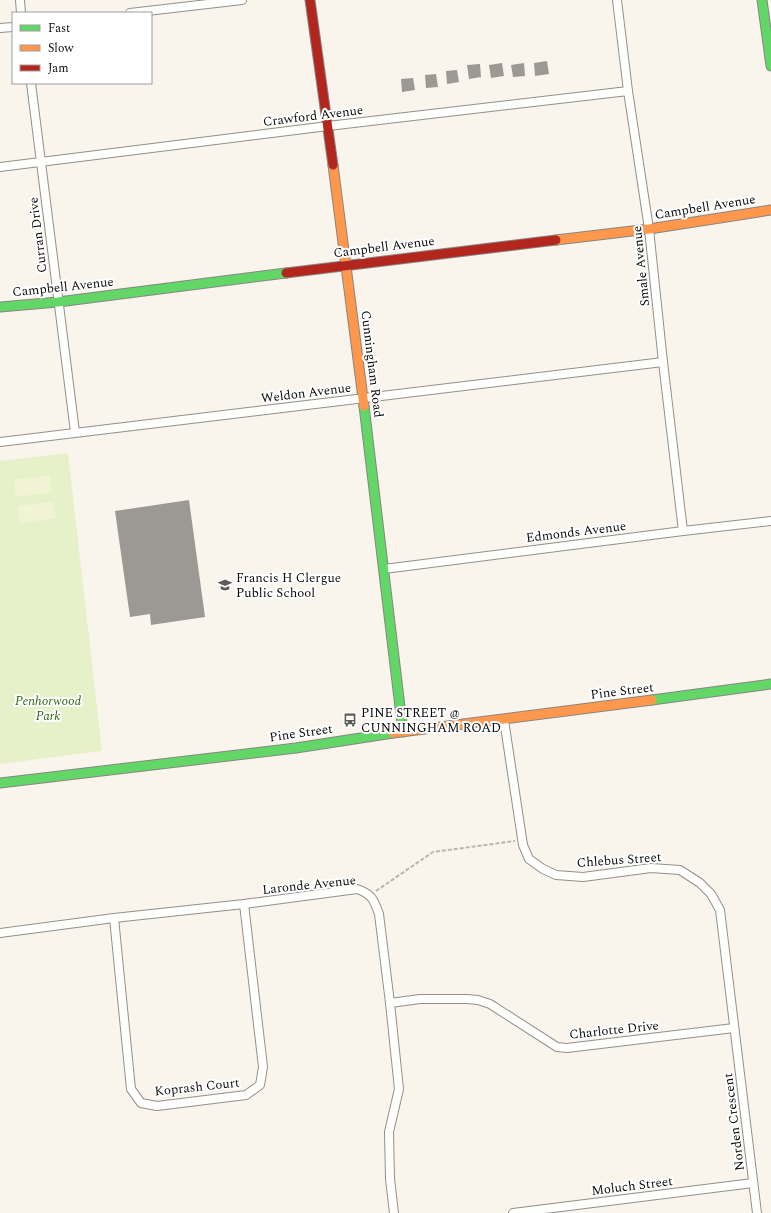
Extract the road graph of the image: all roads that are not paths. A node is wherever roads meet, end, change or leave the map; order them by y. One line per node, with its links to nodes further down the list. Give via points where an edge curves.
1 (20, 0): 7 (street)
2 (242, 0): 6 (street)
3 (310, 0): 14 (street, Cunningham Road)
4 (617, 0): 13 (street, Smale Avenue)
5 (762, 0): 11 (street)
6 (168, 4): 8 (street)
7 (21, 12)
8 (134, 12)
9 (12, 27): 10 (street)
10 (0, 28)
11 (771, 66)
12 (31, 84): 15 (street, Curran Drive)
13 (628, 91): 14 (street, Crawford Avenue); 18 (street, Smale Avenue)
14 (328, 126): 15 (street, Crawford Avenue); 19 (street, Cunningham Road)
15 (42, 162): 16 (street, Crawford Avenue); 20 (street, Curran Drive)
16 (0, 167)
17 (771, 210): 18 (street, Campbell Avenue)
18 (649, 229): 19 (street, Campbell Avenue); 22 (street, Smale Avenue)
19 (346, 265): 20 (street, Campbell Avenue); 23 (street, Cunningham Road)
20 (58, 302): 21 (street, Campbell Avenue); 24 (street, Curran Drive)
21 (0, 307)
22 (663, 362): 23 (street, Weldon Avenue); 27 (street, Smale Avenue)
23 (364, 398): 24 (street, Weldon Avenue); 28 (street, Cunningham Road)
24 (76, 432): 25 (street, Weldon Avenue)
25 (0, 442)
26 (771, 521): 27 (street, Edmonds Avenue)
27 (684, 531): 28 (street, Edmonds Avenue)
28 (384, 569): 31 (street, Cunningham Road)
29 (771, 684): 30 (street, Pine Street)
30 (504, 720): 31 (street, Pine Street); 37 (street, Chlebus Street, via 522,840 529,859 556,875 583,877 651,868 680,870 700,883 711,894 720,910)
31 (402, 732): 32 (street, Pine Street, via 296,748)
32 (0, 783)
33 (244, 904): 34 (street, Laronde Avenue); 34 (street, Koprash Court, via 263,1067 260,1085 246,1095 157,1106 141,1103 131,1089); 36 (street, Laronde Avenue, via 357,889 371,895 379,914)
34 (114, 918): 35 (street, Laronde Avenue)
35 (0, 933)
36 (390, 1003): 37 (street, Charlotte Drive, via 420,999 478,1000 490,1004 557,1047 567,1048); 39 (street, Laronde Avenue, via 398,1089 389,1132)
37 (734, 1028): 38 (street, Norden Crescent)
38 (753, 1183): 40 (street, Moluch Street); 41 (street, Norden Crescent)
39 (394, 1213)
40 (514, 1213)
41 (757, 1213)

